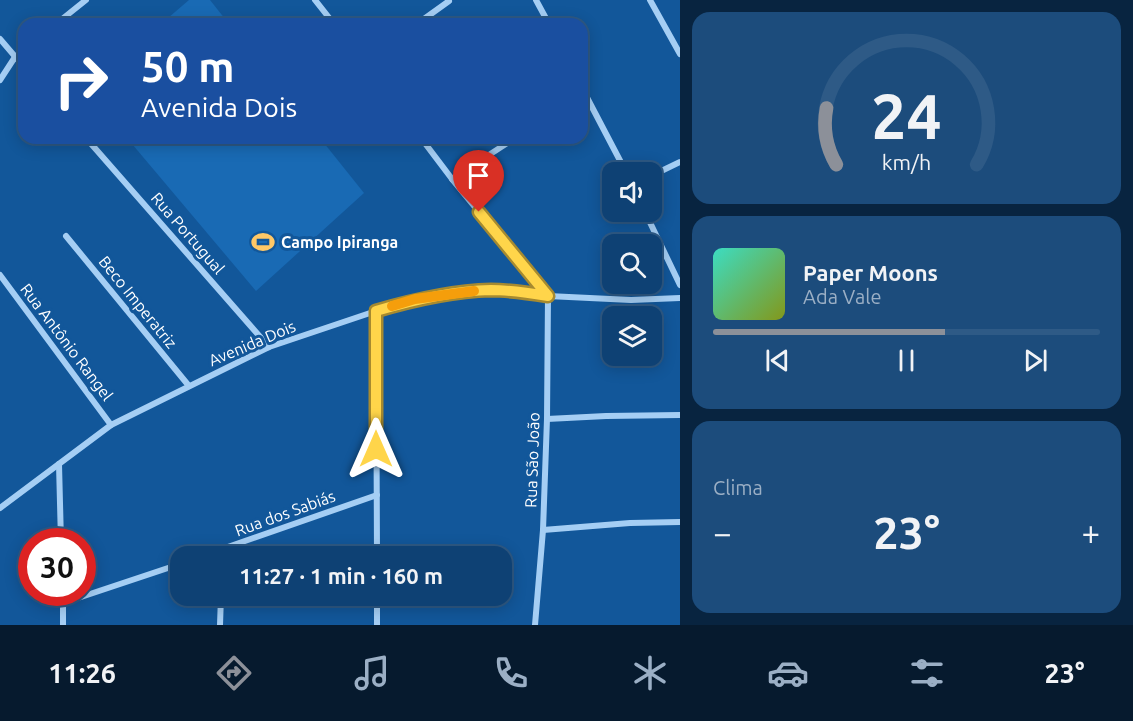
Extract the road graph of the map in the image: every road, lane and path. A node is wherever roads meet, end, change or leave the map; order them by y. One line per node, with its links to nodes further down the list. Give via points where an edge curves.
1 (86, 0): 6 (street)
2 (315, 0): 7 (street)
3 (536, 0): 9 (street)
4 (650, 0): 11 (street)
5 (449, 1): 8 (street)
6 (64, 18)
7 (329, 18)
8 (425, 18)
9 (546, 18)
10 (0, 39): 13 (street)
11 (680, 51)
12 (18, 55): 13 (street)
13 (15, 57): 14 (street); 15 (street)
14 (18, 60)
15 (0, 80)
16 (588, 99): 20 (street)
17 (91, 144): 31 (street, Rua Portugual)
18 (426, 144): 23 (street)
19 (505, 144): 23 (street)
20 (621, 162)
21 (680, 162): 22 (street)
22 (662, 171)
23 (452, 179): 28 (street)
24 (650, 222): 27 (street)
25 (66, 236): 32 (street, Beco Imperatriz)
26 (0, 275): 35 (street, Rua Antônio Rangel)
27 (680, 285)
28 (548, 296): 29 (street, Avenida Dois); 30 (street, Avenida Dois, via 492,290 462,292 415,299); 34 (street, Rua São João)
29 (680, 298)
30 (376, 311): 31 (street, Avenida Dois); 37 (street)
31 (269, 346): 32 (street, Avenida Dois)
32 (189, 386): 35 (street, Avenida Dois)
33 (680, 415): 34 (street)
34 (547, 419): 41 (street, Rua São João)
35 (111, 425): 36 (street, Avenida Dois)
36 (59, 464): 38 (street, Avenida Dois); 40 (street)
37 (377, 495): 42 (street, Rua dos Sabiás); 43 (street)
38 (0, 508)
39 (680, 522): 41 (street)
40 (61, 528)
41 (543, 530): 52 (street, Rua São João)
42 (241, 546)
43 (377, 546)
44 (170, 567): 45 (street)
45 (96, 592)
46 (63, 606): 49 (street)
47 (221, 606): 50 (street)
48 (377, 606): 51 (street)
49 (63, 625)
50 (220, 625)
51 (377, 625)
52 (536, 625)

